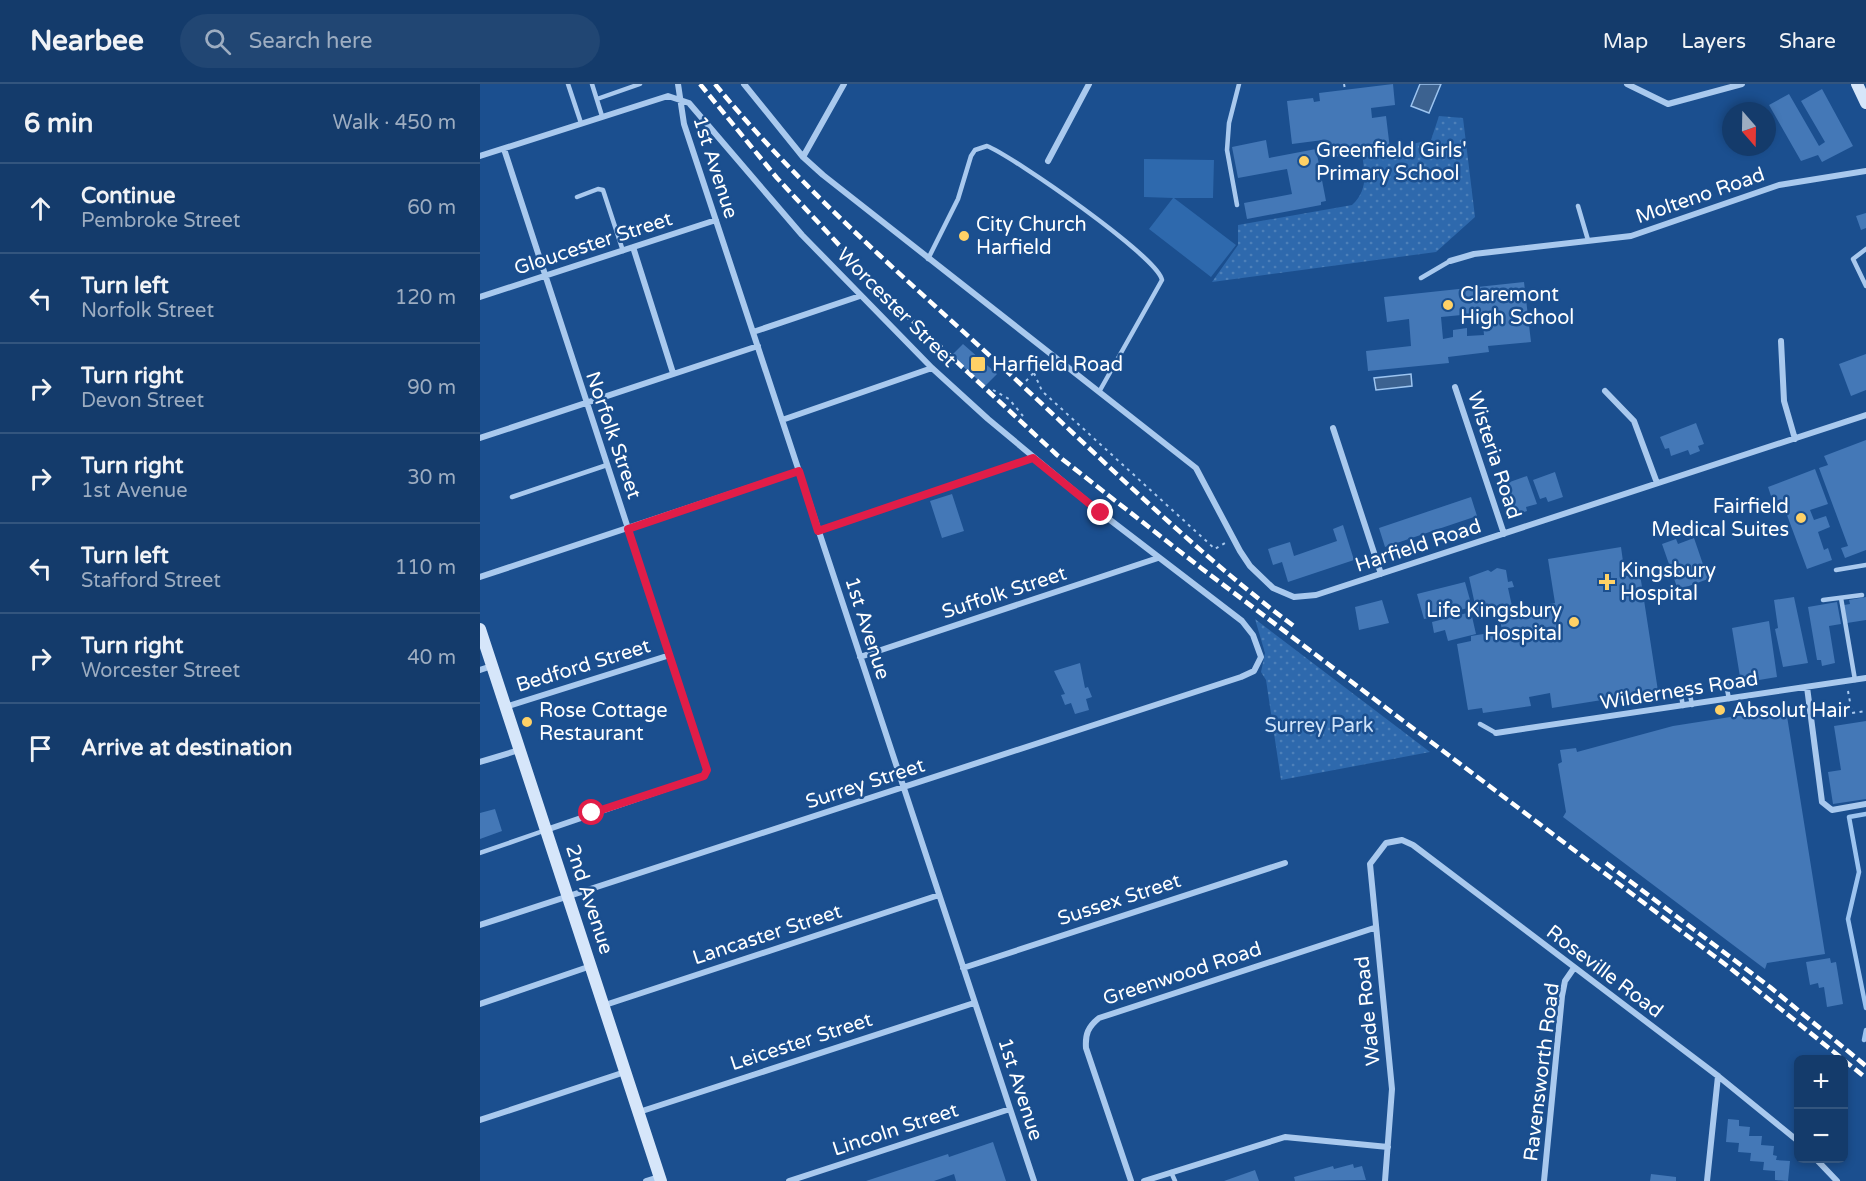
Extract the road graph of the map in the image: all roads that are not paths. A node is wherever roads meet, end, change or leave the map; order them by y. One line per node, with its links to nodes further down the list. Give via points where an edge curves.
1 (568, 84): 17 (lane)
2 (592, 84): 14 (lane)
3 (640, 84): 14 (lane)
4 (678, 84): 13 (street, 1st Avenue)
5 (744, 84): 20 (street, Harfield Road)
6 (844, 84): 20 (street)
7 (1089, 84): 21 (street)
8 (1239, 84): 24 (lane, via 1227,150)
9 (1627, 84): 10 (street, via 1668,104)
10 (1742, 84)
11 (1859, 84): 12 (street); 15 (street)
12 (1866, 92)
13 (679, 98): 16 (street, via 668,96); 26 (street, 1st Avenue); 36 (street, Worcester Street, via 700,112 802,235)
14 (597, 99): 16 (lane)
15 (1866, 103)
16 (602, 116): 17 (street)
17 (581, 123): 18 (street)
18 (504, 148): 19 (street); 33 (street, Norfolk Street)
19 (480, 156)
20 (803, 157): 31 (street, Harfield Road)
21 (1048, 160)
22 (1866, 171): 27 (street, Molteno Road, via 1779,185 1649,232)
23 (577, 197): 30 (lane, via 603,190)
24 (1237, 205)
25 (1578, 206): 27 (lane)
26 (716, 220): 28 (street, Gloucester Street); 38 (street, 1st Avenue)
27 (1588, 240): 32 (street, Molteno Road, via 1474,254)
28 (633, 248): 30 (street, Gloucester Street); 42 (street)
29 (1866, 249): 35 (lane, via 1852,259)
30 (623, 251): 33 (street, Gloucester Street)
31 (928, 259): 45 (street, Harfield Road); 45 (lane, via 958,199 971,156 987,146 1038,176 1119,238 1158,270 1162,280)
32 (1450, 261): 34 (lane)
33 (544, 277): 37 (street, Gloucester Street); 46 (street, Norfolk Street)
34 (1421, 278)
35 (1866, 286)
36 (860, 296): 38 (street); 41 (street, Worcester Street)
37 (480, 297)
38 (753, 332): 40 (street, 1st Avenue)
39 (1781, 341): 51 (street, via 1782,391)
40 (758, 346): 42 (street); 48 (street, 1st Avenue)
41 (932, 368): 48 (street); 52 (street, Worcester Street)
42 (673, 374): 46 (street)
43 (1455, 387): 59 (street, Wisteria Road)
44 (1605, 391): 55 (street, via 1634,421)
45 (1099, 392): 63 (street, Harfield Road, via 1196,468 1240,551 1273,588 1306,598)
46 (586, 402): 50 (street); 53 (street, Norfolk Street)
47 (1866, 415): 51 (street, Harfield Road)
48 (782, 420): 54 (street, 1st Avenue)
49 (1333, 428): 63 (street)
50 (480, 438)
51 (1795, 439): 55 (street, Harfield Road)
52 (1033, 458): 58 (street); 60 (street, Worcester Street)
53 (607, 465): 56 (lane); 57 (street, Norfolk Street)
54 (799, 471): 57 (street); 58 (street, 1st Avenue)
55 (1658, 483): 59 (street, Harfield Road)
56 (512, 496)
57 (628, 529): 64 (street); 69 (street, Norfolk Street)
58 (818, 531): 70 (street, 1st Avenue)
59 (1504, 534): 63 (street, Harfield Road)
60 (1158, 558): 70 (street, Suffolk Street); 71 (street, Worcester Street, via 1248,626 1261,657)
61 (1866, 564): 62 (lane)
62 (1836, 570)
63 (1381, 574)
64 (480, 577)
65 (1862, 595): 66 (lane)
66 (1841, 598): 67 (lane); 74 (lane)
67 (1823, 600)
68 (480, 629): 72 (street, 2nd Avenue)
69 (670, 656): 82 (street, Bedford Street); 89 (street, Norfolk Street, via 706,766 704,776)
70 (860, 657): 87 (street, 1st Avenue)
71 (1258, 666): 87 (street, Surrey Street, via 1248,675)
72 (486, 668): 82 (street, 2nd Avenue)
73 (1866, 678): 74 (street, Wilderness Road)
74 (1855, 680): 76 (street, Wilderness Road)
75 (1726, 684): 79 (lane)
76 (1807, 687): 79 (street, Wilderness Road); 88 (street, via 1825,806 1832,810)
77 (1689, 689): 80 (lane)
78 (1680, 690): 81 (lane)
79 (1729, 699): 80 (street, Wilderness Road)
80 (1692, 705): 81 (street, Wilderness Road)
81 (1683, 706): 84 (street, Wilderness Road)
82 (505, 707): 85 (street, 2nd Avenue)
83 (1480, 724): 84 (lane)
84 (1496, 734)
85 (520, 749): 86 (street); 89 (street, 2nd Avenue)
86 (480, 762)
87 (903, 788): 93 (street, 1st Avenue); 94 (street, Surrey Street)
88 (1866, 804)
89 (546, 830): 91 (lane); 94 (street, 2nd Avenue)
90 (1386, 843): 96 (street, Wade Road, via 1370,864); 99 (street, Roseville Road, via 1408,842)
91 (480, 853)
92 (1286, 863): 98 (street, Sussex Street)
93 (939, 895): 98 (street, 1st Avenue); 102 (street, Lancaster Street)
94 (569, 898): 95 (street, Surrey Street); 97 (street, 2nd Avenue)
95 (480, 925)
96 (1374, 928): 109 (street, Wade Road, via 1392,1089); 116 (street, Greenwood Road, via 1099,1018 1092,1024 1086,1048)
97 (591, 966): 101 (street); 102 (street, 2nd Avenue)
98 (963, 968): 100 (street, 1st Avenue)
99 (1574, 968): 104 (street, Roseville Road); 120 (street, Ravensworth Road, via 1565,981 1562,996)
100 (974, 1003): 105 (street, 1st Avenue); 106 (street, Leicester Street)
101 (480, 1004)
102 (605, 1005): 103 (street, 2nd Avenue)
103 (626, 1072): 106 (street, 2nd Avenue); 107 (street)
104 (1718, 1076): 108 (street, Roseville Road); 121 (street)
105 (1010, 1109): 114 (street, Lincoln Street); 115 (street, 1st Avenue)
106 (639, 1112): 112 (street, 2nd Avenue)
107 (480, 1120)
108 (1794, 1139)
109 (1388, 1147): 111 (street, via 1285,1137); 119 (street, Wade Road)
110 (1820, 1163): 122 (street)
111 (1172, 1172): 117 (street); 118 (lane)
112 (661, 1179): 113 (street)
113 (646, 1181)
114 (789, 1181)
115 (1034, 1181)
116 (1131, 1181)
117 (1144, 1181)
118 (1175, 1181)
119 (1385, 1181)
120 (1544, 1181)
121 (1707, 1181)
122 (1837, 1181)

